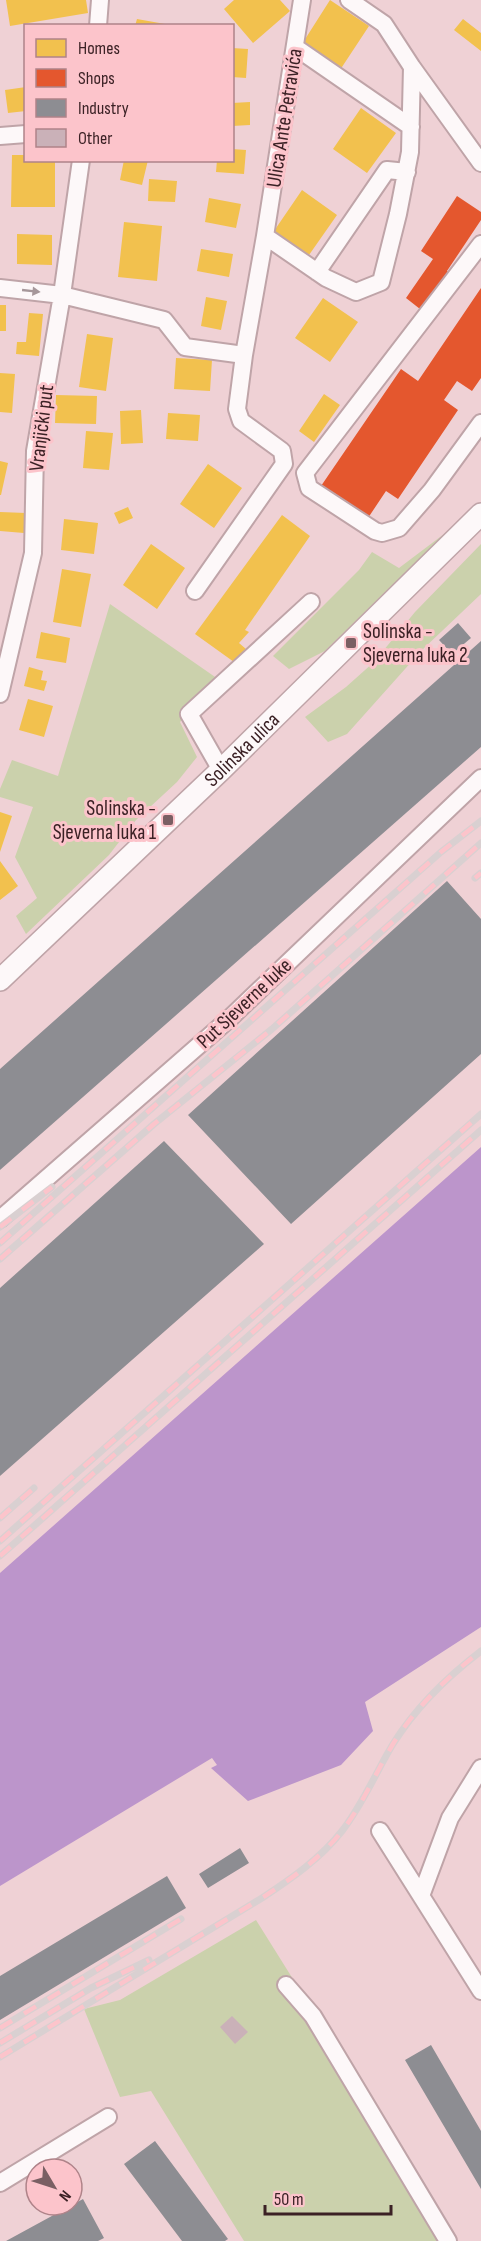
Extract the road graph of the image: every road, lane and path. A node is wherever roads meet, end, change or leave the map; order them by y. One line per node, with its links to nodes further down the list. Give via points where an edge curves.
1 (100, 0): 4 (street)
2 (302, 0): 5 (street, Ulica Ante Petravića)
3 (349, 0): 6 (street, via 384,24)
4 (98, 24)
5 (294, 47): 7 (street); 13 (street, Ulica Ante Petravića)
6 (412, 67): 7 (street); 11 (street)
7 (411, 127): 12 (street)
8 (24, 134): 9 (street)
9 (0, 136)
10 (81, 162): 17 (street, Vranjički put)
11 (481, 163)
12 (407, 172): 15 (street, via 387,170); 15 (street, via 381,282 356,292)
13 (265, 236): 15 (street); 18 (street, Ulica Ante Petravića)
14 (481, 244): 19 (street, via 305,473 309,488 375,531 399,528)
15 (317, 272)
16 (0, 288): 17 (street, one-way to 17)
17 (62, 295): 18 (street, via 164,320 185,347); 23 (street, Vranjički put, via 35,451 33,553)
18 (244, 355): 21 (street, Ulica Ante Petravića, via 237,409 241,421 282,451 284,464)
19 (481, 423)
20 (481, 514): 24 (main road, Solinska ulica)
21 (195, 591)
22 (311, 602): 24 (street, via 189,714)
23 (0, 694)
24 (221, 770): 26 (main road, Solinska ulica)
25 (481, 778): 27 (street, Put Sjeverne luke, via 229,1018)
26 (0, 980)
27 (0, 1219)
28 (481, 1768): 30 (street, via 450,1818)
29 (380, 1831): 30 (street)
30 (422, 1896): 32 (street)
31 (286, 1985): 35 (street, via 313,2016)
32 (481, 1991)
33 (108, 2117): 34 (street)
34 (0, 2183)
35 (448, 2241)

